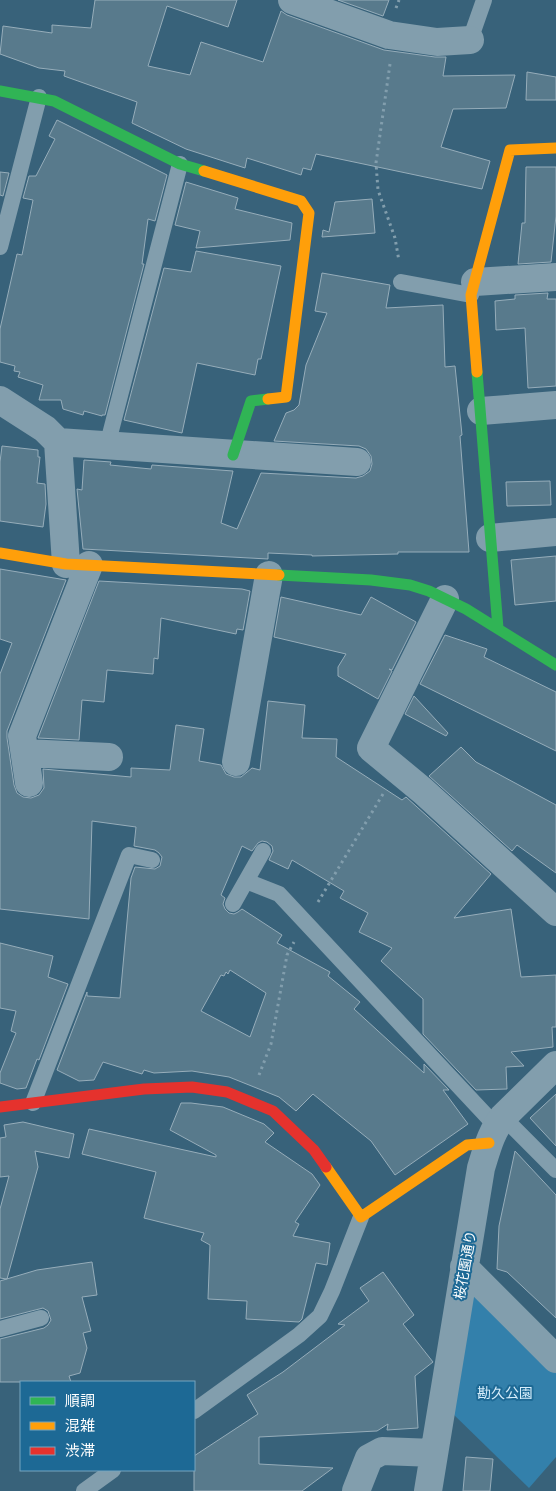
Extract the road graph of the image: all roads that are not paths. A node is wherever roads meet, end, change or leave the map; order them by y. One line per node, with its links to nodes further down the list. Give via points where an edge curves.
1 (292, 0): 3 (street)
2 (484, 0): 4 (lane)
3 (337, 8): 4 (street, via 394,36 437,42)
4 (470, 40)
5 (0, 91): 6 (street)
6 (39, 97): 8 (street, via 54,101); 9 (lane)
7 (556, 148): 12 (street, via 510,150)
8 (180, 164): 17 (lane); 18 (street, via 301,201 309,213 286,397 251,401)
9 (0, 247)
10 (556, 277): 12 (street)
11 (401, 282): 12 (lane)
12 (473, 288): 15 (street)
13 (0, 400): 16 (street, via 45,429)
14 (556, 405): 15 (street)
15 (481, 410): 21 (street)
16 (58, 442): 17 (street); 23 (street)
17 (107, 446): 18 (street)
18 (233, 455): 19 (street)
19 (357, 462)
20 (556, 532): 21 (street)
21 (490, 538): 26 (street)
22 (0, 553): 23 (street)
23 (78, 564): 24 (street); 28 (street, via 22,736)
24 (269, 575): 25 (street, via 409,585); 30 (street)
25 (445, 599): 26 (street); 36 (street, via 371,748)
26 (498, 628): 27 (street)
27 (556, 665)
28 (25, 753): 29 (street); 31 (street)
29 (109, 757)
30 (236, 762)
31 (29, 783)
32 (263, 851): 34 (lane)
33 (152, 860): 38 (lane, via 130,855)
34 (246, 881): 35 (lane); 40 (lane, via 279,894)
35 (233, 904)
36 (556, 912)
37 (556, 1065): 40 (street, 桜花園通り)
38 (33, 1103): 39 (street); 42 (street, via 144,1089 192,1087 227,1092 273,1111 314,1150)
39 (0, 1107)
40 (496, 1128): 41 (lane); 42 (street); 43 (street, 桜花園通り, via 482,1168)
41 (556, 1170)
42 (361, 1217): 47 (lane, via 320,1316 299,1335)
43 (464, 1268): 46 (street); 48 (street, 桜花園通り)
44 (41, 1318): 45 (lane)
45 (0, 1329)
46 (556, 1359)
47 (195, 1410)
48 (434, 1453): 51 (street, via 382,1452 370,1458); 52 (street, 桜花園通り)
49 (112, 1471): 50 (lane)
50 (84, 1491)
51 (356, 1491)
52 (428, 1491)

